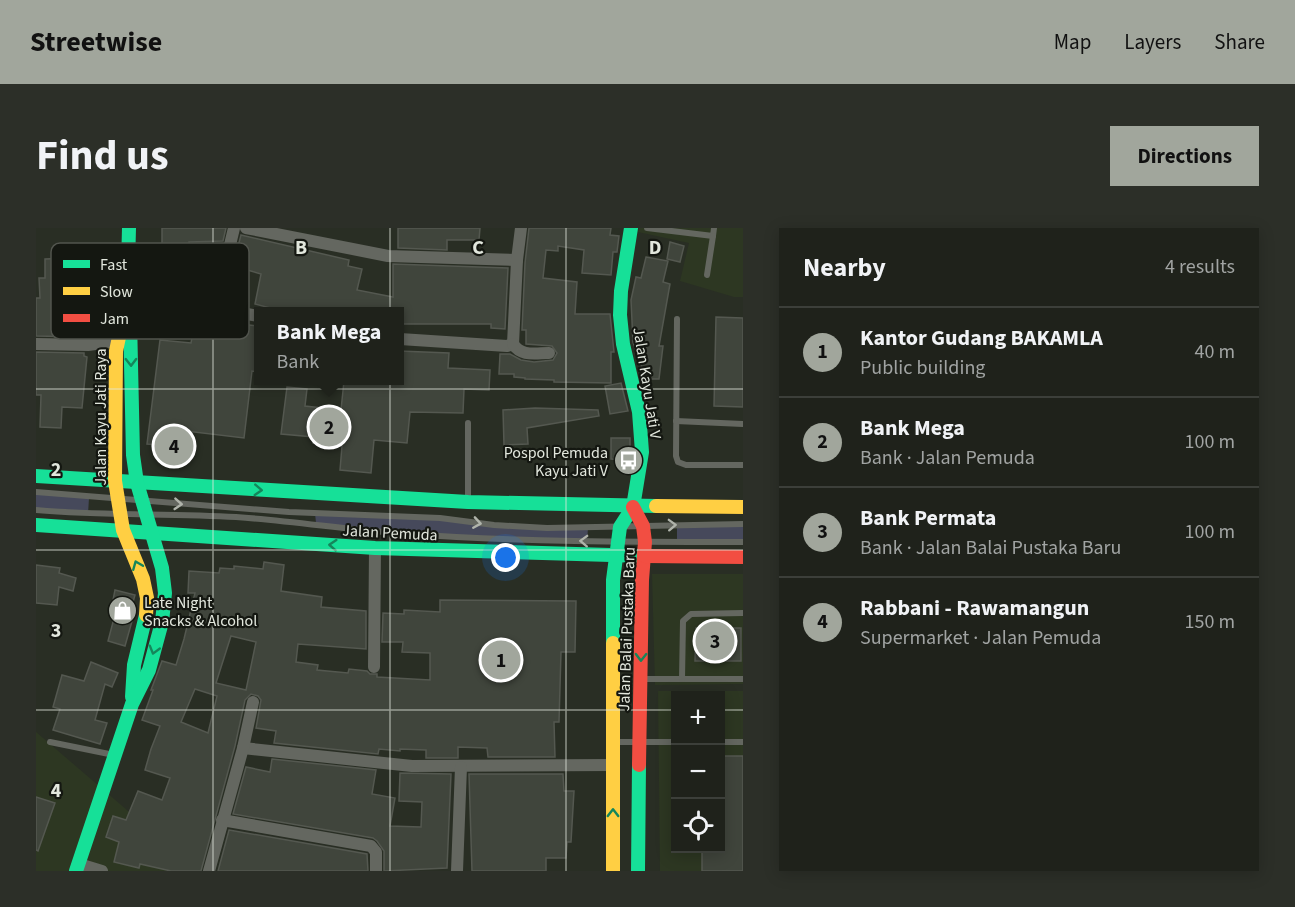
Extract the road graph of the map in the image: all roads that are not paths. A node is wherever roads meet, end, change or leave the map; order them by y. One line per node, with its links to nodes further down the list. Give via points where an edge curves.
1 (129, 228): 9 (main road, Jalan Kayu Jati Raya)
2 (234, 228): 10 (street)
3 (246, 228): 11 (street, via 388,256)
4 (521, 228): 11 (street)
5 (631, 228): 30 (main road, Jalan Kayu Jati V, via 620,315 639,412 642,452)
6 (646, 228): 8 (lane)
7 (714, 228): 8 (lane)
8 (713, 236): 12 (lane)
9 (129, 243)
10 (230, 243)
11 (517, 260): 18 (street)
12 (706, 275)
13 (677, 319): 20 (lane)
14 (130, 339): 26 (main road, Jalan Kayu Jati Raya, one-way to 26)
15 (404, 339): 18 (street)
16 (117, 341): 17 (street); 25 (main road, Jalan Kayu Jati Raya)
17 (36, 344)
18 (513, 344): 19 (street, via 524,353)
19 (549, 353)
20 (676, 421): 22 (lane); 23 (lane, via 678,462)
21 (468, 423): 29 (lane)
22 (743, 424)
23 (743, 465)
24 (36, 476): 25 (main road, Jalan Pemuda)
25 (115, 481): 26 (main road, Jalan Pemuda); 28 (main road, Jalan Kayu Jati Raya)
26 (136, 483): 29 (main road, Jalan Pemuda, one-way to 29); 32 (main road, Jalan Kayu Jati Raya)
27 (36, 492): 28 (lane)
28 (117, 500): 32 (lane); 34 (main road, Jalan Kayu Jati Raya)
29 (468, 502): 30 (main road, Jalan Pemuda)
30 (633, 507): 31 (main road, Jalan Pemuda); 37 (main road, Jalan Balai Pustaka Baru); 40 (main road, Jalan Balai Pustaka Baru)
31 (743, 507)
32 (143, 508): 34 (lane); 39 (main road, Jalan Kayu Jati Raya); 40 (lane, one-way to 40, via 440,518); 40 (lane, one-way to 32, via 407,534)
33 (36, 510): 34 (lane)
34 (120, 514): 38 (main road, Jalan Kayu Jati Raya)
35 (743, 524): 37 (lane, one-way to 35)
36 (36, 525): 38 (main road, Jalan Pemuda)
37 (643, 526): 40 (lane); 41 (main road, Jalan Balai Pustaka Baru)
38 (123, 530): 39 (main road, Jalan Pemuda); 53 (main road, Jalan Kayu Jati Raya, one-way to 38, via 134,665 147,598)
39 (150, 532): 43 (main road, Jalan Pemuda, one-way to 39); 53 (main road, Jalan Kayu Jati Raya, one-way to 53, via 162,568 162,622 149,670)
40 (618, 534): 41 (lane); 44 (main road, Jalan Balai Pustaka Baru)
41 (645, 542): 42 (lane); 45 (main road, Jalan Balai Pustaka Baru)
42 (743, 542)
43 (375, 548): 44 (main road, Jalan Pemuda); 48 (street)
44 (615, 556): 45 (main road, Jalan Pemuda); 55 (main road, Jalan Balai Pustaka Baru)
45 (645, 557): 46 (main road, Jalan Pemuda); 49 (main road, Jalan Balai Pustaka Baru, one-way to 49)
46 (743, 557)
47 (743, 614): 50 (lane, via 687,616 683,621)
48 (374, 667)
49 (640, 679): 50 (lane); 59 (main road, Jalan Balai Pustaka Baru)
50 (682, 679): 51 (lane)
51 (743, 679)
52 (252, 702): 60 (street)
53 (132, 704): 61 (main road)
54 (50, 742): 61 (lane)
55 (613, 742): 59 (lane); 62 (main road, Jalan Balai Pustaka Baru)
56 (671, 742): 59 (lane)
57 (725, 742): 58 (lane)
58 (743, 742)
59 (639, 743): 71 (main road, Jalan Balai Pustaka Baru)
60 (243, 748): 63 (street, via 384,764); 64 (street)
61 (116, 756): 65 (main road)
62 (613, 765): 63 (street); 70 (main road, Jalan Balai Pustaka Baru, one-way to 62)
63 (461, 767): 69 (street)
64 (222, 820): 67 (street); 68 (street, via 371,846 376,852)
65 (78, 867): 66 (street)
66 (102, 871)
67 (209, 871)
68 (376, 871)
69 (457, 871)
70 (613, 871)
71 (638, 871)

